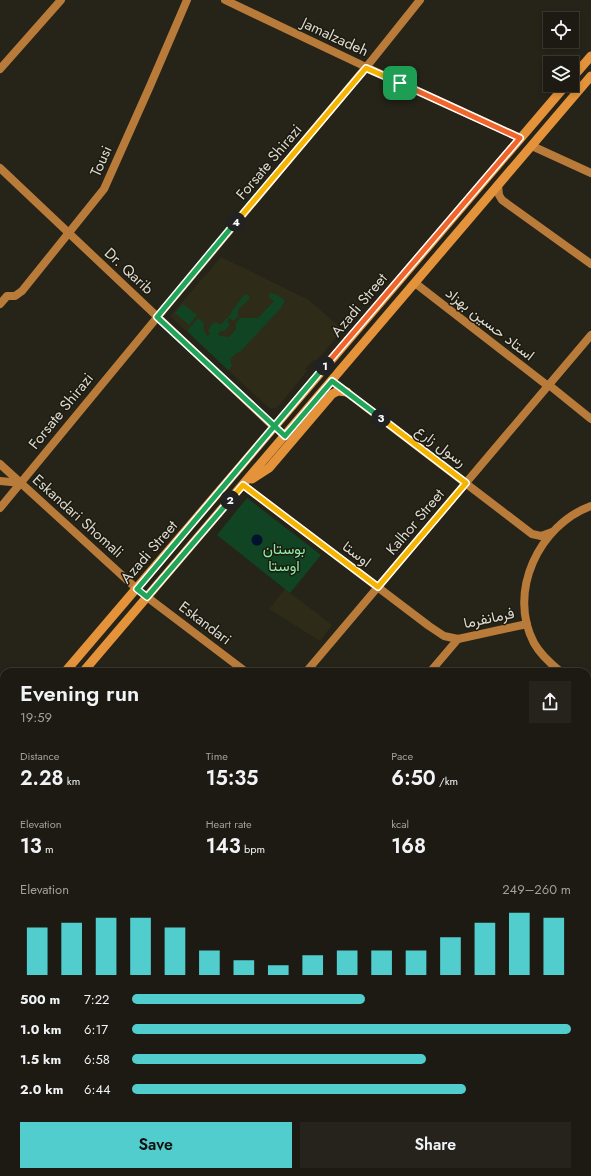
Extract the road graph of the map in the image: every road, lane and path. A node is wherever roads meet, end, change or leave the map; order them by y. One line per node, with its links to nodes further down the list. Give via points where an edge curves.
1 (61, 0): 7 (street)
2 (187, 0): 16 (street, Tousi, via 104,189)
3 (225, 0): 6 (street, Jamalzadeh)
4 (420, 0): 6 (street, Forsate Shirazi)
5 (591, 56): 8 (main road)
6 (366, 68): 11 (street, Jamalzadeh); 20 (street, Forsate Shirazi)
7 (0, 70)
8 (579, 70)
9 (591, 76): 12 (main road, Azadi Street)
10 (560, 92): 11 (main road, Azadi Street)
11 (520, 138): 26 (main road, Azadi Street)
12 (532, 146): 14 (street); 15 (main road, Azadi Street)
13 (0, 168): 16 (street, Dr. Qarib)
14 (591, 173)
15 (498, 185): 17 (street, via 502,200); 18 (main road, Azadi Street)
16 (68, 233): 19 (street, Tousi, via 22,291 15,296 7,296); 20 (street, Dr. Qarib)
17 (591, 264)
18 (415, 283): 22 (main road, Azadi Street); 23 (street, استاد حسین بهزاد)
19 (0, 304)
20 (157, 317): 26 (street, Dr. Qarib); 29 (street, Forsate Shirazi)
21 (591, 335): 23 (street, Kalhor Street)
22 (332, 381): 24 (street, رسول زارع); 27 (main road, Azadi Street)
23 (548, 386): 25 (street, استاد حسین بهزاد); 32 (street, Kalhor Street)
24 (347, 392): 27 (main road, via 332,394); 32 (street, رسول زارع)
25 (591, 419)
26 (274, 427): 27 (main road); 41 (main road, Azadi Street)
27 (288, 439): 33 (main road, Azadi Street)
28 (1, 465): 30 (street, via 5,472); 31 (street, Eskandari Shomali)
29 (28, 473): 31 (street, Forsate Shirazi); 34 (street, via 28,485)
30 (0, 480): 31 (street)
31 (21, 483): 34 (street, Eskandari Shomali); 36 (street, Forsate Shirazi)
32 (466, 483): 38 (street, رسول زارع); 40 (street, Kalhor Street)
33 (243, 485): 40 (street, اوستا); 42 (main road, Azadi Street)
34 (35, 496): 41 (street, Eskandari Shomali)
35 (591, 506): 37 (street, via 569,517)
36 (0, 508)
37 (552, 532): 38 (street, via 541,536); 39 (street)
38 (532, 534): 39 (street, via 537,543)
39 (536, 556): 43 (street, via 529,572 525,593)
40 (378, 587): 44 (street, اوستا, via 444,636); 48 (street, Kalhor Street)
41 (137, 589): 42 (main road); 45 (main road, Azadi Street)
42 (147, 597): 46 (main road, Azadi Street); 47 (street, Eskandari)
43 (527, 624): 44 (street, فرمانفرما); 50 (street, via 535,644)
44 (458, 639): 49 (street)
45 (68, 668)
46 (86, 668)
47 (241, 668)
48 (309, 668)
49 (433, 668)
50 (557, 668)

